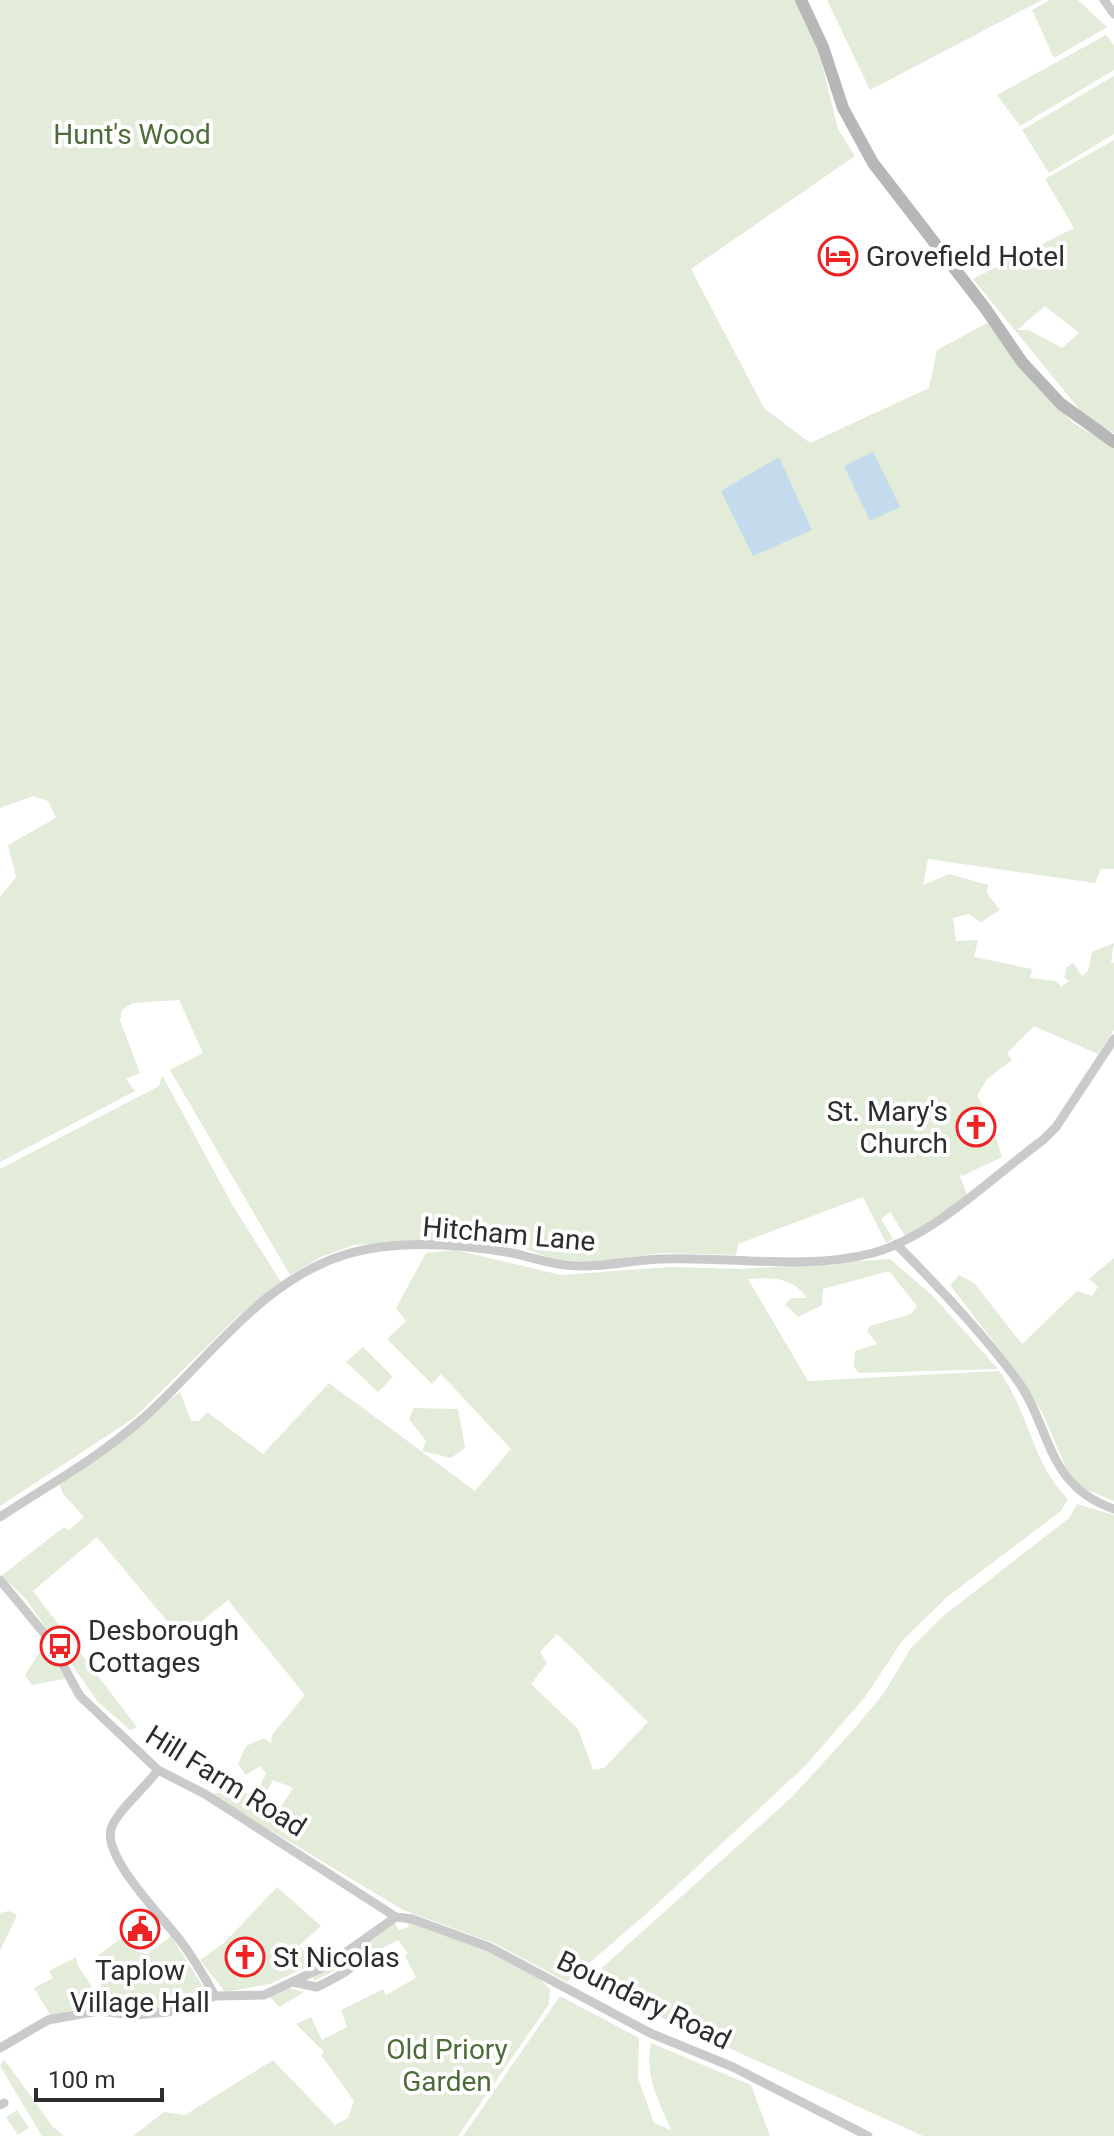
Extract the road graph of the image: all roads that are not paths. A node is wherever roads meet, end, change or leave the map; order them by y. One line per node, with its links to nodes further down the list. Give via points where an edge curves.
1 (801, 0): 4 (street, via 843,108 873,163 1022,362 1061,404)
2 (1104, 0): 3 (street)
3 (1114, 14)
4 (1114, 442)
5 (1114, 1039): 6 (street, Hitcham Lane, via 1043,1140 950,1212)
6 (896, 1244): 7 (street, via 946,1293 1017,1380 1080,1495); 8 (street, Hitcham Lane, via 839,1259 661,1259 593,1266 456,1246 342,1256 273,1294 140,1421)
7 (1114, 1509)
8 (0, 1517)
9 (0, 1580): 10 (street, Hill Farm Road, via 48,1638 80,1696)
10 (158, 1770): 11 (street, Hill Farm Road, via 205,1794); 14 (street, via 118,1816 111,1842)
11 (396, 1917): 12 (street); 16 (street, Boundary Road, via 489,1947 650,2033 733,2067)
12 (366, 1938): 13 (street); 13 (street, via 355,1966 317,1987)
13 (292, 1982): 14 (street, via 264,1995)
14 (215, 1996): 15 (street, via 168,2012 98,2011 48,2020)
15 (0, 2048)
16 (868, 2136)

